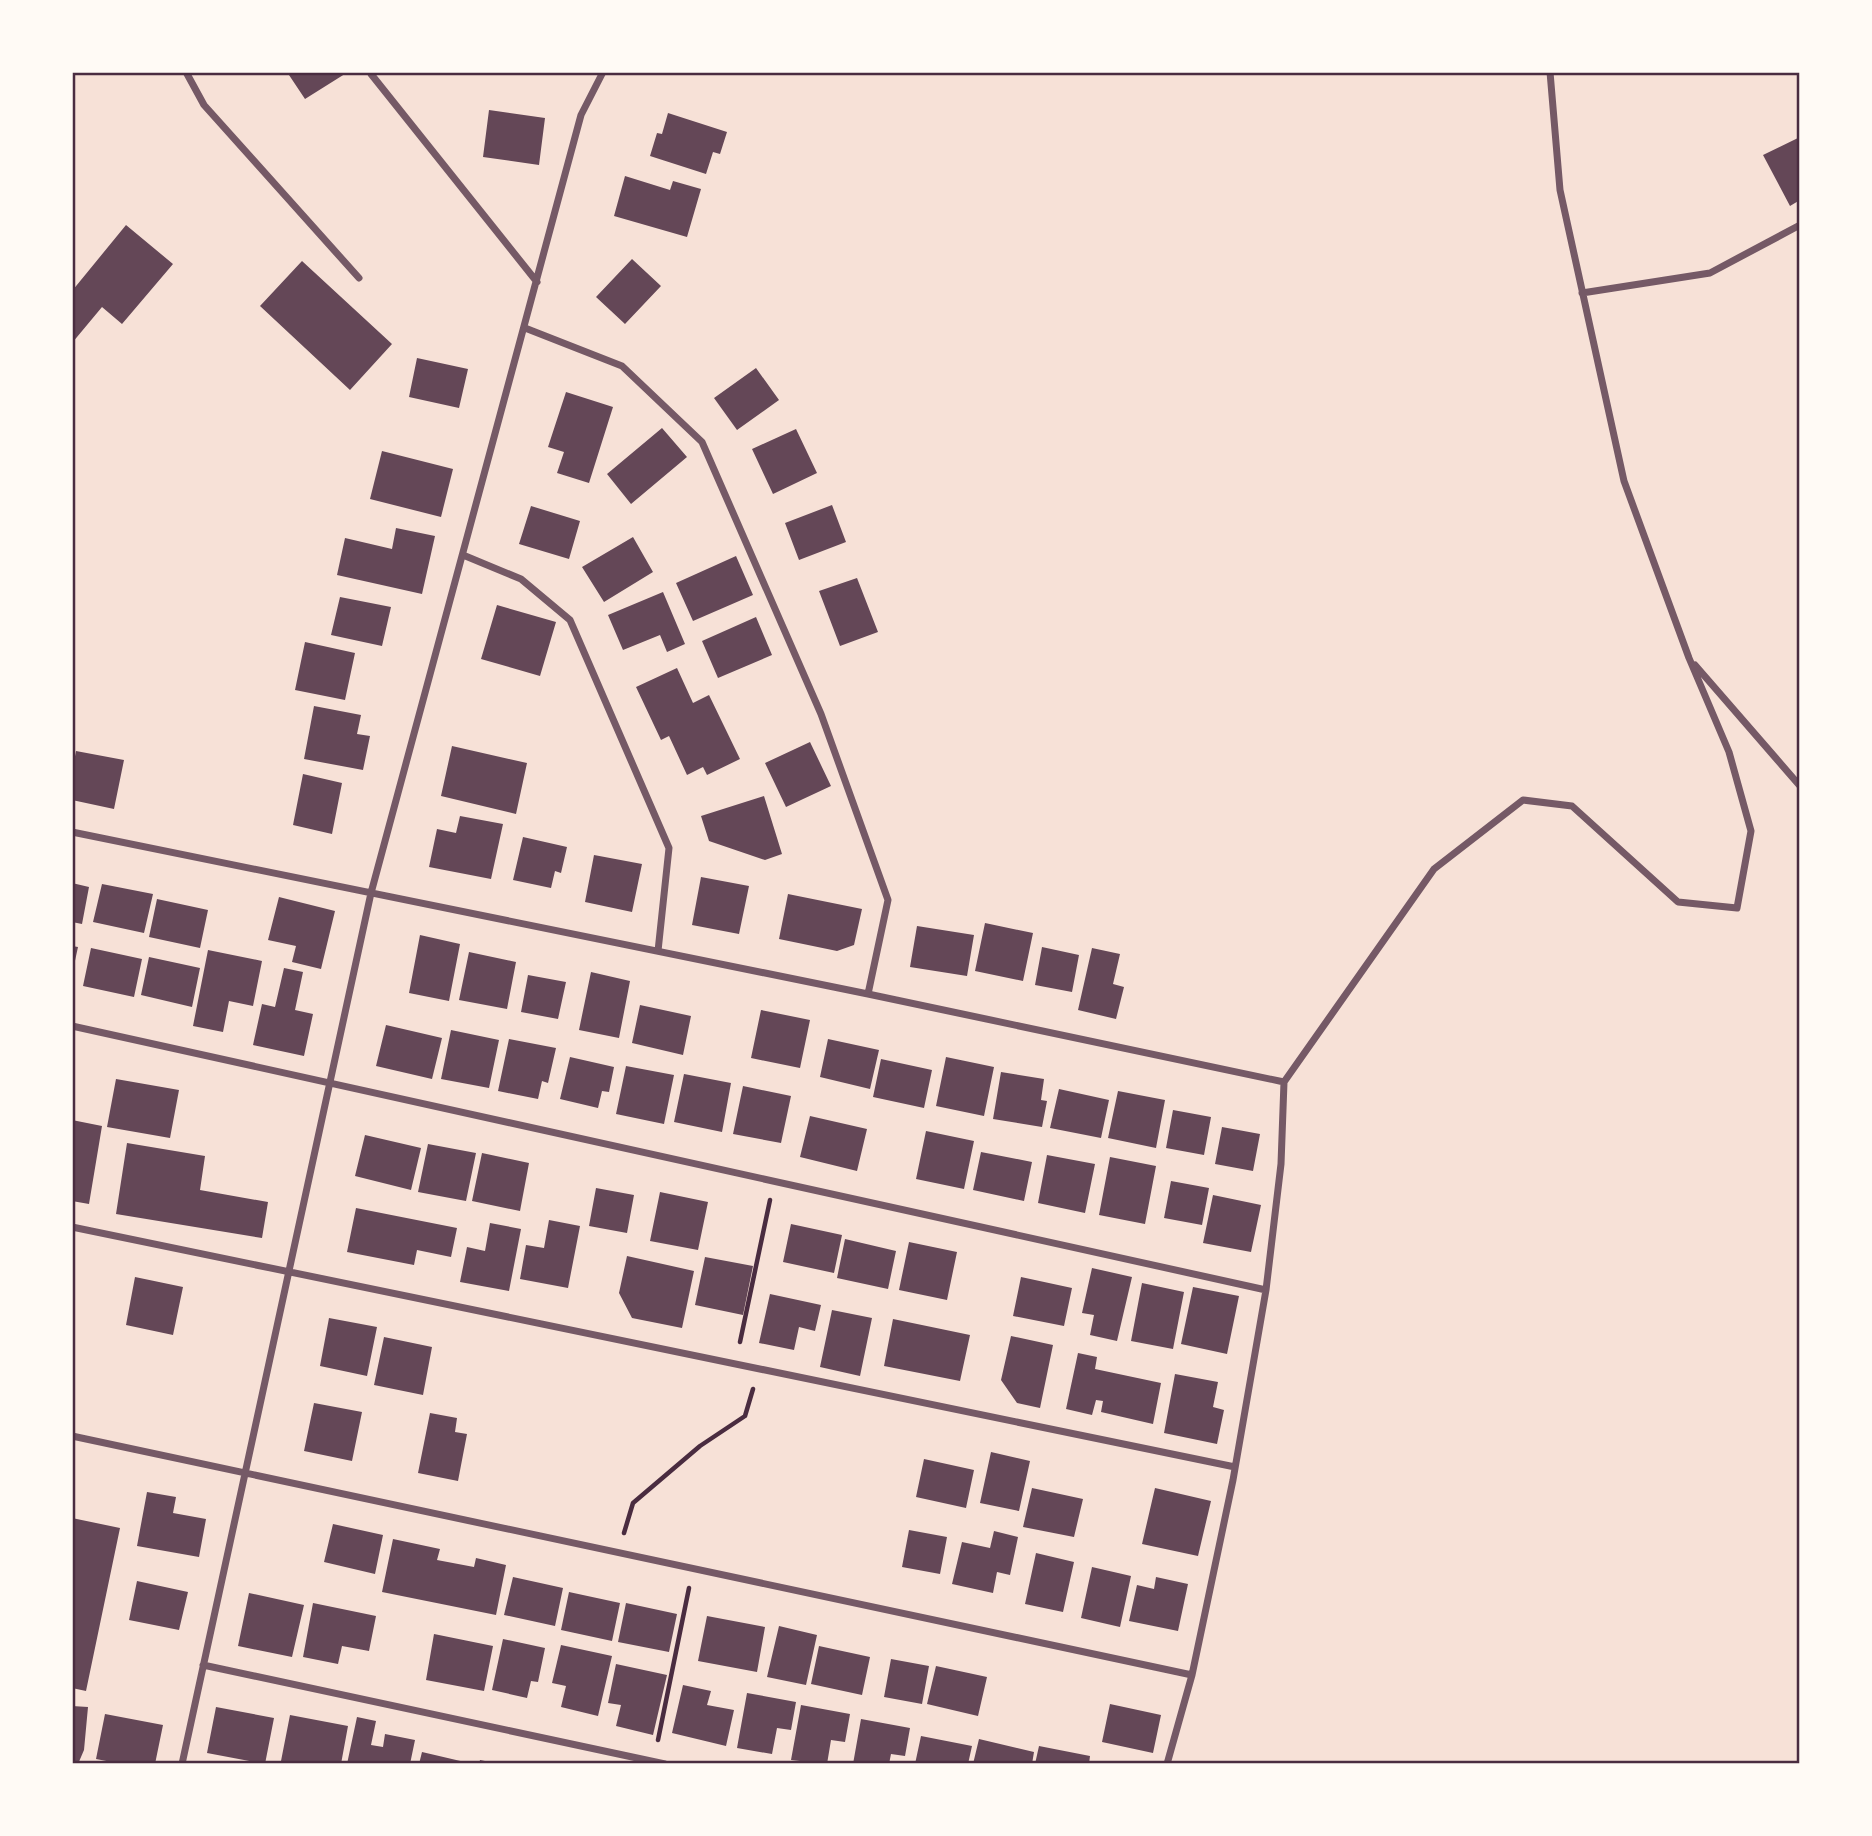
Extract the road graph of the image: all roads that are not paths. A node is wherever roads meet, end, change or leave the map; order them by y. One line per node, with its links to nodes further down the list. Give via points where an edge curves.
1 (186, 72): 6 (street, via 204,105)
2 (374, 72): 7 (street, via 371,74)
3 (603, 72): 7 (street, via 582,115)
4 (1550, 72): 8 (street, via 1560,190)
5 (1800, 225): 8 (street, via 1710,273)
6 (359, 278)
7 (537, 282): 9 (street)
8 (1583, 293): 11 (street, via 1623,481)
9 (524, 328): 10 (street); 16 (street, via 622,366 702,442 821,714 888,900)
10 (463, 555): 14 (street); 15 (street, via 521,579 570,620 669,848)
11 (1689, 658): 12 (street); 19 (street, via 1729,752 1751,831 1737,908 1678,902 1572,806 1523,800 1434,869)
12 (1800, 786)
13 (72, 832): 14 (street)
14 (371, 893): 15 (street); 18 (street)
15 (658, 951): 16 (street)
16 (868, 994): 19 (street)
17 (72, 1026): 18 (street)
18 (330, 1082): 21 (street); 22 (street)
19 (1284, 1082): 22 (street, via 1281,1164)
20 (72, 1227): 21 (street)
21 (289, 1270): 24 (street); 25 (street)
22 (1266, 1290): 24 (street)
23 (72, 1436): 25 (street)
24 (1235, 1467): 27 (street)
25 (245, 1473): 26 (street); 27 (street)
26 (203, 1665): 28 (street); 29 (street)
27 (1192, 1675): 30 (street)
28 (182, 1764)
29 (665, 1764)
30 (1167, 1764)

